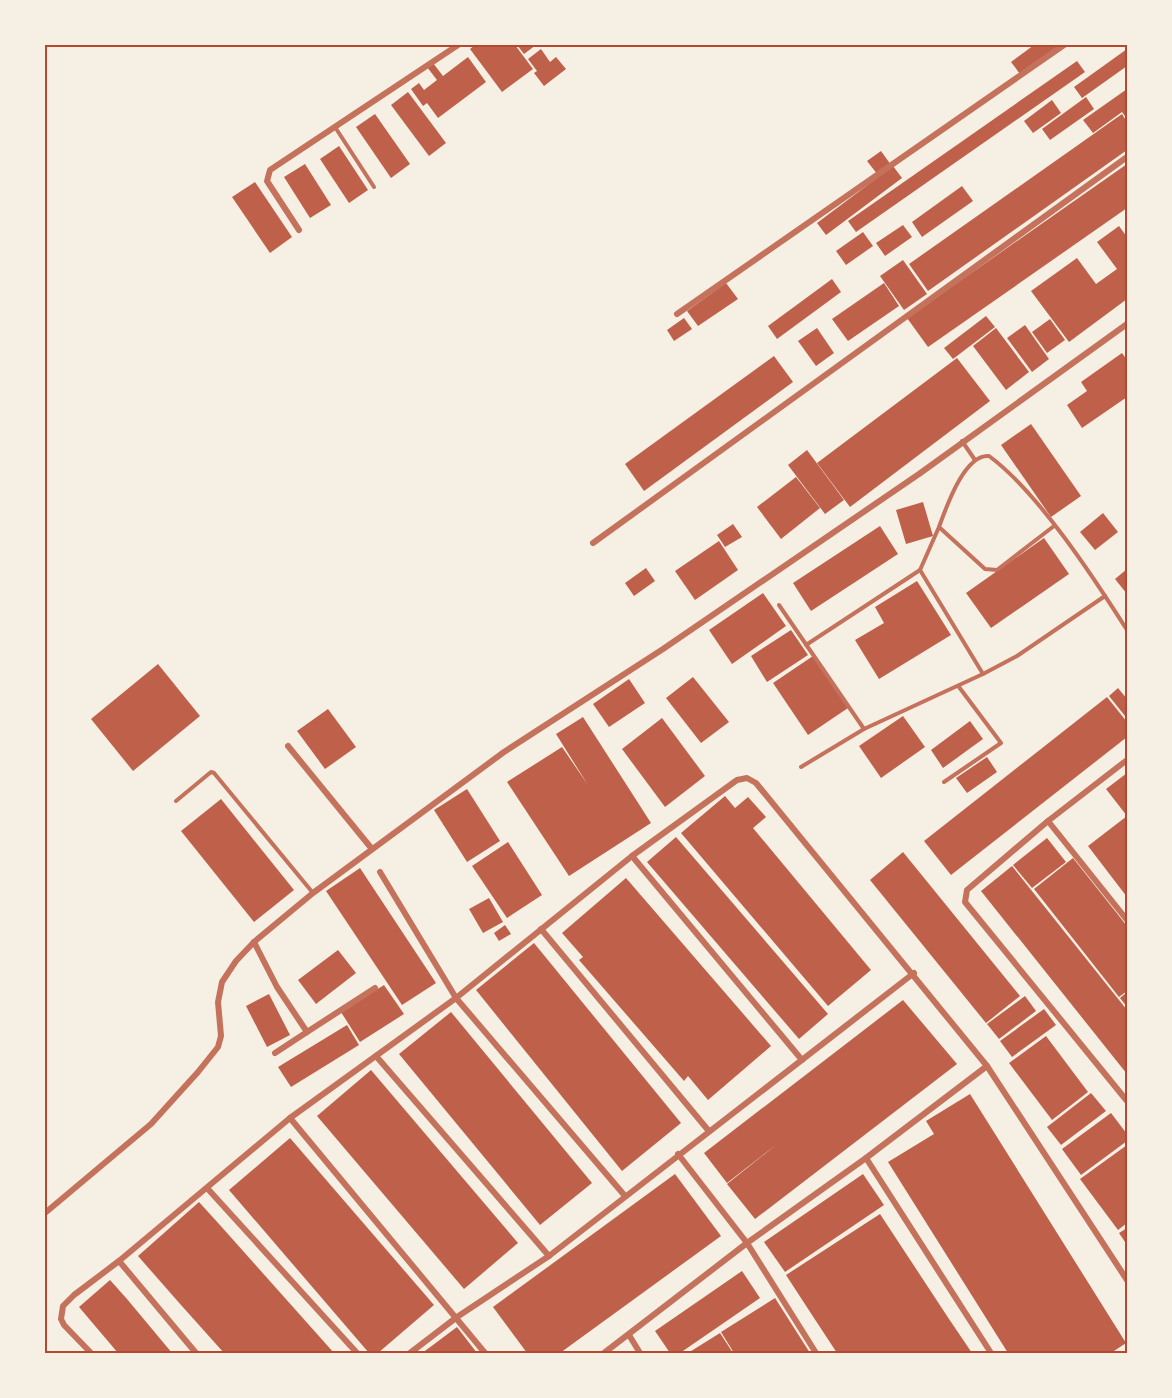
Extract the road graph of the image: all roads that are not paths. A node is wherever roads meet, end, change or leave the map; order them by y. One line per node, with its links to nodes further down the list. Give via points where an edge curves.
1 (458, 45): 3 (street)
2 (1064, 45): 7 (street)
3 (335, 127): 5 (lane); 6 (street, via 268,174 267,181)
4 (1127, 158): 13 (street)
5 (374, 187)
6 (299, 230)
7 (677, 314)
8 (1127, 324): 9 (street)
9 (962, 441): 10 (lane); 28 (street, via 663,649 504,752)
10 (975, 460): 11 (lane, via 989,456 1002,466); 12 (lane, via 949,500)
11 (1054, 526): 12 (lane, via 991,572); 15 (lane)
12 (939, 527): 14 (lane)
13 (593, 543)
14 (920, 570): 18 (lane); 19 (lane)
15 (1105, 596): 17 (lane); 19 (lane)
16 (779, 605): 18 (lane)
17 (1127, 630)
18 (806, 645): 21 (lane)
19 (983, 674): 20 (lane)
20 (959, 687): 21 (lane); 25 (lane, via 1001,744)
21 (864, 729): 24 (lane)
22 (288, 746): 28 (street)
23 (1127, 760): 27 (street)
24 (801, 766)
25 (944, 782)
26 (176, 801): 31 (lane, via 214,772)
27 (1048, 821): 32 (street); 43 (street, via 967,890 964,899)
28 (372, 849): 31 (street)
29 (632, 856): 33 (street); 35 (street, via 737,780 747,778 756,783); 41 (street)
30 (380, 872): 37 (street)
31 (313, 893): 34 (street)
32 (1127, 920)
33 (541, 929): 37 (street); 45 (street)
34 (254, 942): 38 (street); 50 (street, via 222,982 218,1002 221,1036 205,1064 151,1124)
35 (914, 973): 41 (street); 42 (street)
36 (375, 988): 38 (street)
37 (456, 998): 40 (street); 49 (street)
38 (307, 1032): 39 (street)
39 (275, 1053)
40 (376, 1056): 44 (street); 52 (street)
41 (802, 1060): 45 (street)
42 (987, 1066): 47 (street); 54 (street)
43 (1127, 1101)
44 (290, 1118): 48 (street); 55 (street)
45 (708, 1130): 46 (street)
46 (678, 1154): 49 (street); 51 (street)
47 (866, 1158): 51 (street); 65 (street)
48 (207, 1188): 53 (street); 59 (street)
49 (625, 1196): 52 (street)
50 (45, 1213)
51 (747, 1243): 56 (street); 64 (street)
52 (549, 1256): 55 (street)
53 (119, 1261): 57 (street, via 68,1300 60,1313 64,1325); 58 (street)
54 (1127, 1280)
55 (457, 1317): 60 (street); 61 (street)
56 (628, 1335): 62 (street); 63 (street)
57 (91, 1353)
58 (196, 1353)
59 (357, 1353)
60 (410, 1353)
61 (484, 1353)
62 (604, 1353)
63 (640, 1353)
64 (816, 1353)
65 (991, 1353)

